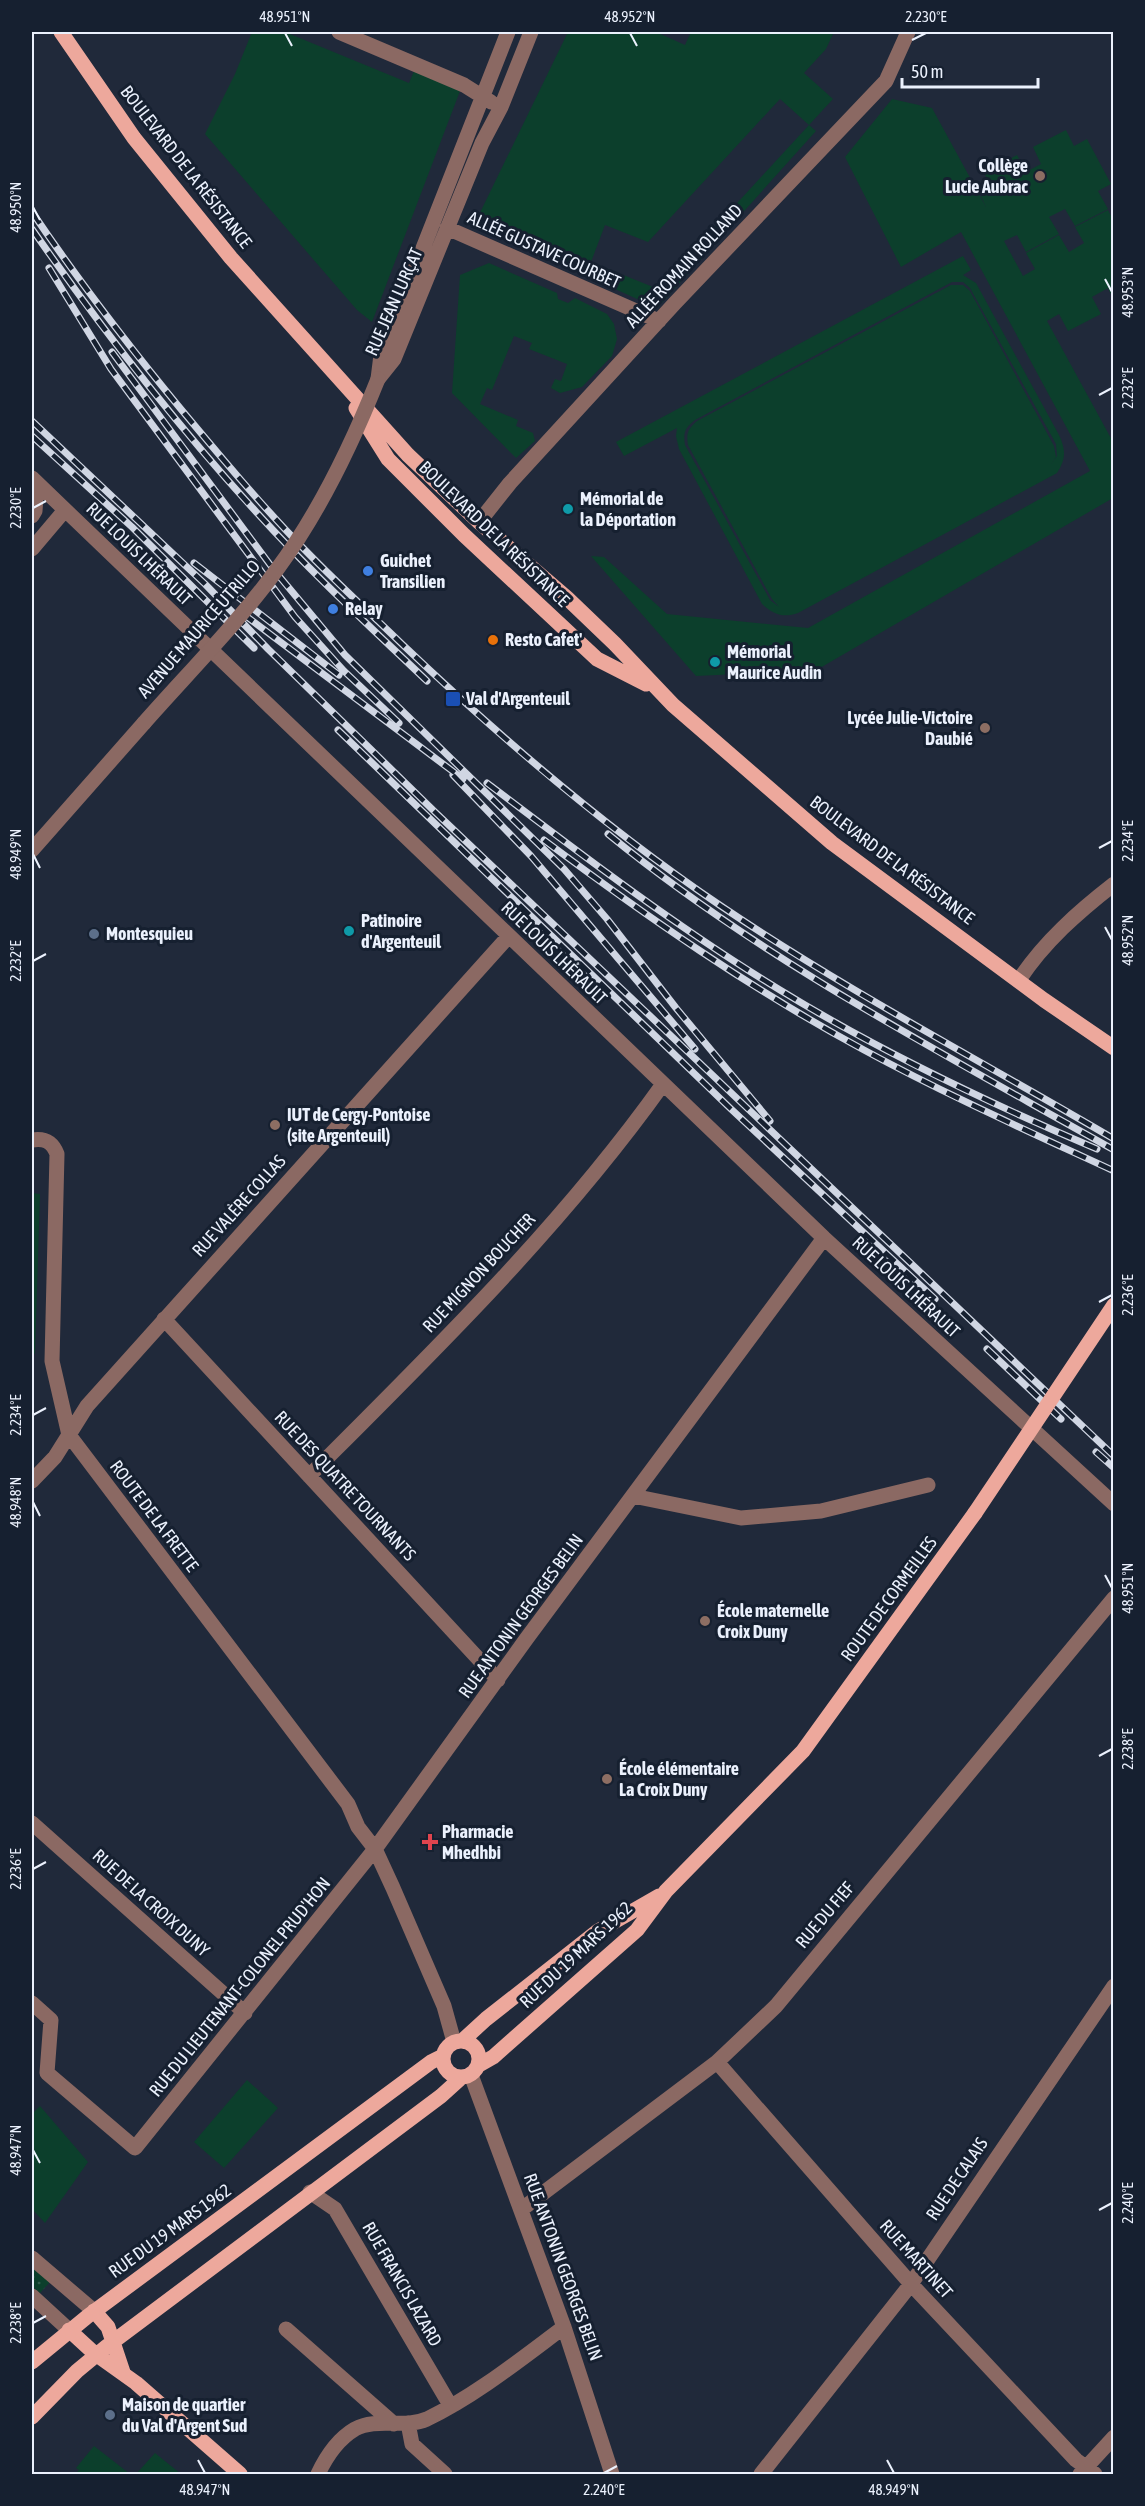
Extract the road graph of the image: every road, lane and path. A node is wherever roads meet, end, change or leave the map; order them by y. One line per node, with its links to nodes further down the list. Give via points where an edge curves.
1 (61, 32): 10 (main road, BOULEVARD DE LA RÉSISTANCE, via 134,138 231,258)
2 (339, 32): 6 (street, via 464,85)
3 (508, 32): 6 (street, RUE JEAN LURÇAT)
4 (531, 32): 7 (street, RUE JEAN LURÇAT)
5 (908, 32): 9 (street, ALLÉE ROMAIN ROLLAND, via 886,81)
6 (483, 98): 7 (street); 11 (street, RUE JEAN LURÇAT, via 381,355)
7 (501, 108): 8 (street, RUE JEAN LURÇAT, via 482,142)
8 (447, 228): 9 (street, ALLÉE GUSTAVE COURBET); 11 (street, RUE JEAN LURÇAT, via 394,359)
9 (658, 321): 15 (street, ALLÉE ROMAIN ROLLAND)
10 (336, 375): 15 (main road, BOULEVARD DE LA RÉSISTANCE, via 408,455); 17 (main road, BOULEVARD DE LA RÉSISTANCE, via 388,459 464,535 597,659)
11 (378, 379): 18 (street, AVENUE MAURICE UTRILLO, bridge, via 327,490 258,595)
12 (34, 481): 13 (street, RUE LOUIS LHÉRAULT); 14 (street)
13 (63, 508): 14 (street); 16 (street); 20 (street, RUE LOUIS LHÉRAULT)
14 (33, 513)
15 (479, 522): 17 (main road, BOULEVARD DE LA RÉSISTANCE, via 567,598)
16 (32, 549)
17 (657, 690): 21 (main road, BOULEVARD DE LA RÉSISTANCE, via 832,843)
18 (32, 850)
19 (1113, 884): 21 (street, via 1062,928)
20 (508, 937): 23 (street, RUE LOUIS LHÉRAULT); 27 (street, RUE VALÈRE COLLAS)
21 (1019, 980): 22 (main road, BOULEVARD DE LA RÉSISTANCE)
22 (1113, 1048)
23 (663, 1084): 25 (street, RUE LOUIS LHÉRAULT); 29 (street, RUE MIGNON BOUCHER, via 632,1128 551,1224 448,1337)
24 (32, 1140): 28 (street, ROUTE DE LA FRETTE, via 50,1142 57,1154 52,1361)
25 (824, 1238): 32 (street, RUE ANTONIN GEORGES BELIN); 33 (street, RUE LOUIS LHÉRAULT)
26 (1113, 1305): 38 (main road, ROUTE DE CORMEILLES, bridge, via 975,1513 803,1751)
27 (164, 1319): 28 (street, RUE VALÈRE COLLAS, via 87,1406); 29 (street, RUE DES QUATRE TOURNANTS)
28 (69, 1436): 30 (street, RUE VALÈRE COLLAS, via 56,1457); 37 (street, ROUTE DE LA FRETTE, via 348,1804 358,1827)
29 (309, 1476): 35 (street, RUE DES QUATRE TOURNANTS)
30 (32, 1481)
31 (928, 1485): 32 (street, via 821,1511 741,1518)
32 (633, 1497): 35 (street, RUE ANTONIN GEORGES BELIN)
33 (1113, 1504)
34 (1113, 1598): 44 (street, RUE DU FIEF, via 776,2006)
35 (498, 1680): 37 (street, RUE ANTONIN GEORGES BELIN)
36 (32, 1823): 41 (street, RUE DE LA CROIX DUNY)
37 (375, 1850): 41 (street, RUE DU LIEUTENANT-COLONEL PRUD'HON); 42 (street)
38 (666, 1891): 42 (main road, RUE DU 19 MARS 1962, via 598,1931); 45 (main road, RUE DU 19 MARS 1962, via 638,1930)
39 (1113, 1986): 49 (street, RUE DE CALAIS)
40 (32, 2003): 41 (street, RUE DU LIEUTENANT-COLONEL PRUD'HON, via 51,2020 47,2073 135,2148)
41 (245, 2013)
42 (458, 2042): 43 (main road, via 445,2050); 45 (main road, via 475,2047 479,2053)
43 (443, 2056): 45 (main road, via 448,2072); 51 (main road, RUE DU 19 MARS 1962)
44 (717, 2062): 47 (street, RUE DU FIEF); 49 (street, RUE MARTINET)
45 (471, 2073): 46 (main road, RUE DU 19 MARS 1962); 47 (street, RUE ANTONIN GEORGES BELIN)
46 (310, 2192): 55 (main road, RUE DU 19 MARS 1962); 59 (street, RUE FRANCIS LAZARD, via 335,2209)
47 (522, 2209): 52 (street, RUE ANTONIN GEORGES BELIN)
48 (32, 2258): 51 (street)
49 (911, 2284): 63 (street, RUE MARTINET); 68 (street, RUE DE CALAIS)
50 (32, 2296): 54 (street)
51 (94, 2311): 54 (main road, RUE DU 19 MARS 1962); 55 (main road, via 108,2327)
52 (564, 2327): 59 (street, via 500,2375); 67 (street, RUE ANTONIN GEORGES BELIN)
53 (286, 2329): 61 (street)
54 (69, 2330): 56 (main road); 57 (main road, RUE DU 19 MARS 1962)
55 (113, 2341): 56 (main road, RUE DU 19 MARS 1962); 58 (main road)
56 (96, 2355): 58 (main road); 60 (main road, RUE DU 19 MARS 1962)
57 (32, 2362)
58 (123, 2372): 64 (main road)
59 (450, 2404): 61 (street, via 425,2420)
60 (32, 2417)
61 (401, 2424): 65 (street, via 356,2428 326,2457); 66 (street, via 412,2444)
62 (1113, 2437): 63 (street)
63 (1087, 2472)
64 (240, 2475)
65 (318, 2475)
66 (446, 2475)
67 (612, 2475)
68 (761, 2475)

